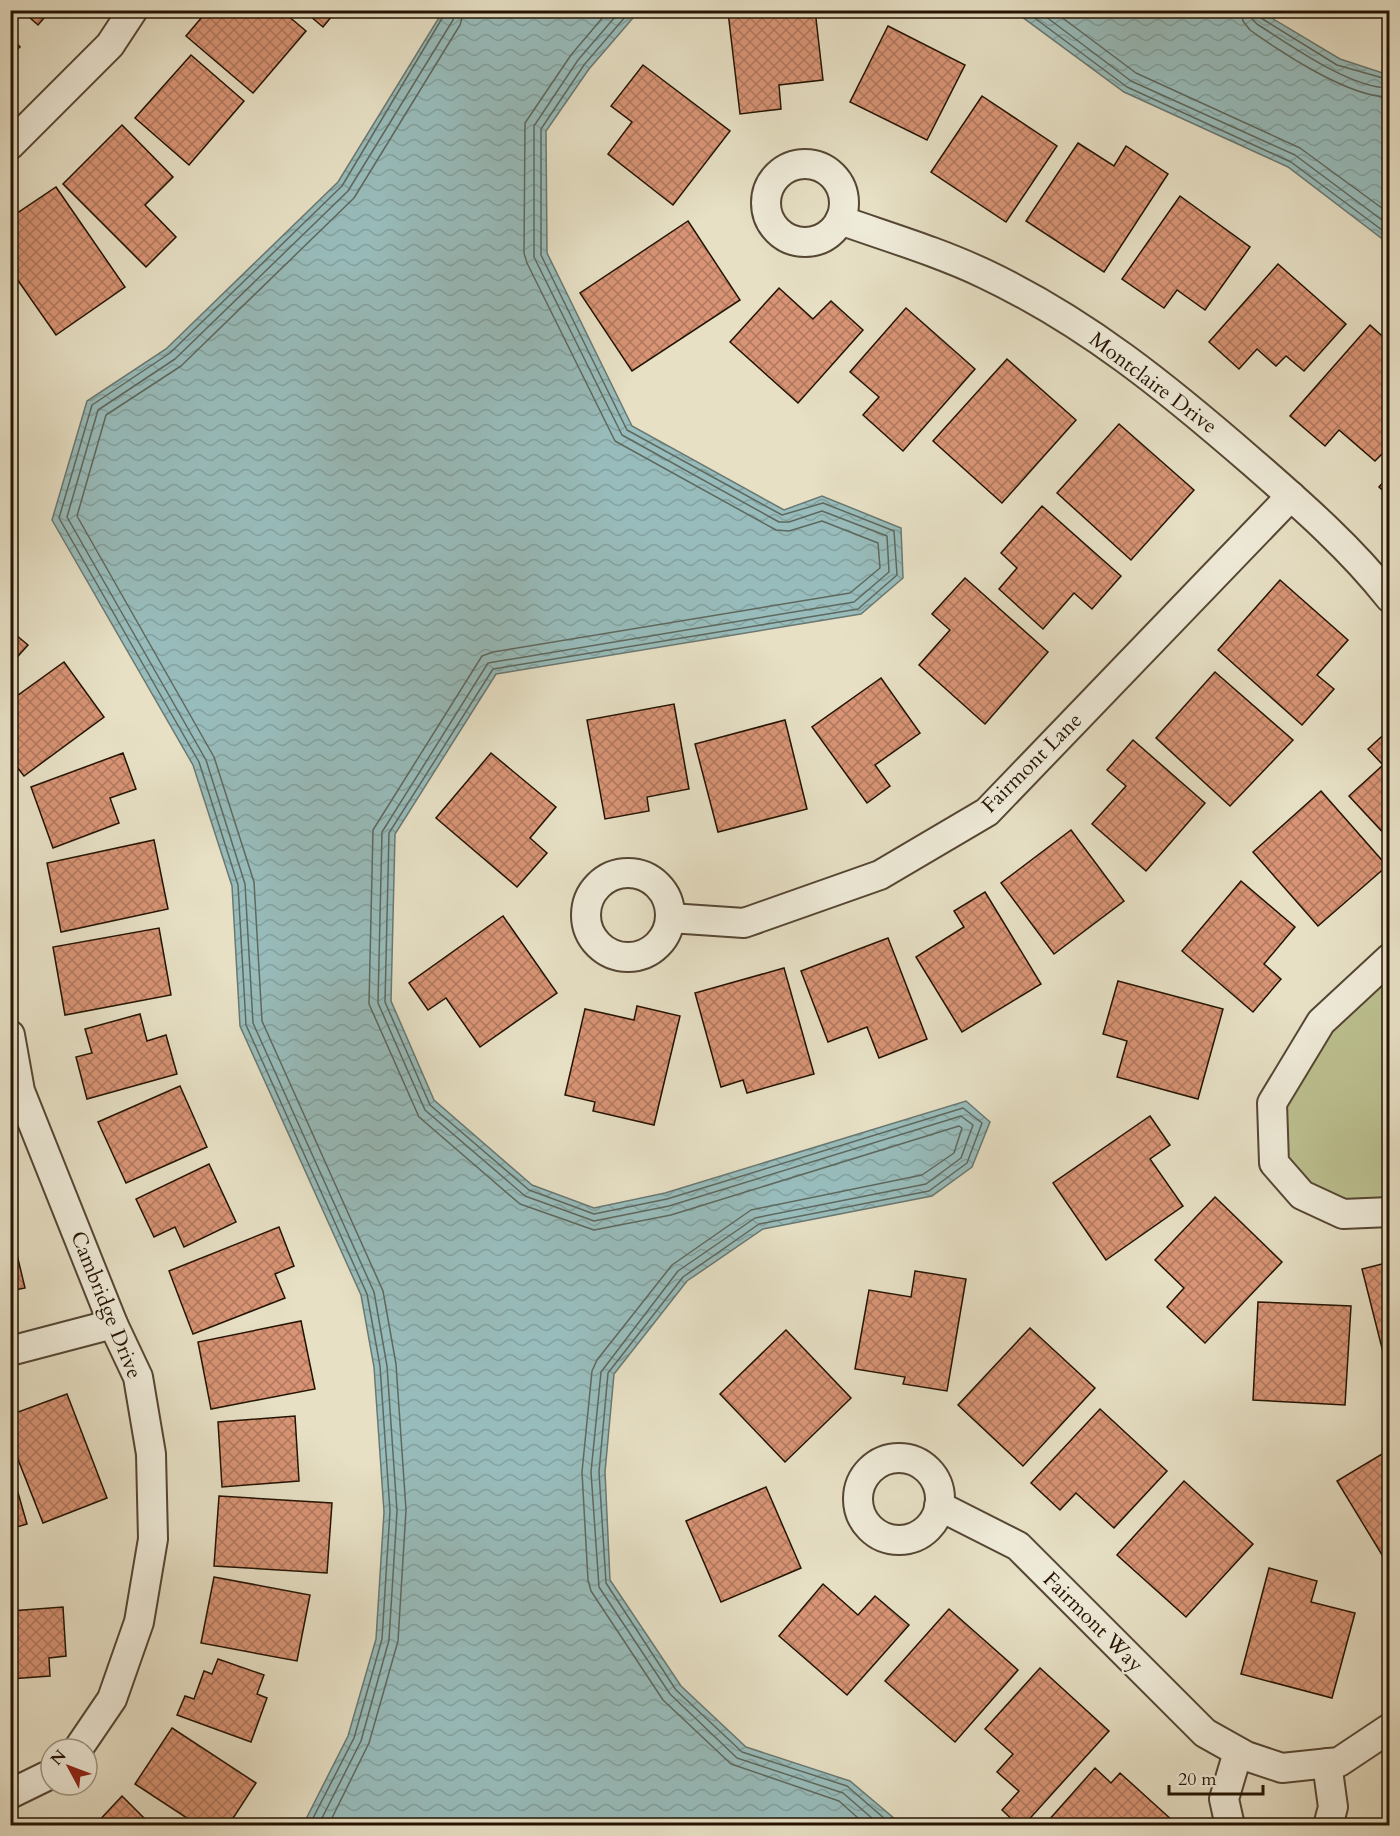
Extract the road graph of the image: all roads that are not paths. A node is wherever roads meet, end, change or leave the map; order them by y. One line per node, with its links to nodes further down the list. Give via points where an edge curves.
1 (133, 10): 2 (street, via 110,45)
2 (10, 145)
3 (840, 220): 4 (street, Montclaire Drive, via 984,274 1109,345 1176,396)
4 (1291, 496): 5 (street, Montclaire Drive); 6 (street, Fairmont Lane, via 987,812 880,875 744,922)
5 (1389, 598)
6 (670, 918)
7 (1389, 958): 9 (street, via 1321,1022 1272,1103 1274,1163 1302,1196 1343,1214)
8 (10, 1035): 10 (street, Cambridge Drive, via 20,1091)
9 (1389, 1212)
10 (113, 1324): 11 (street); 14 (street, Cambridge Drive, via 138,1377 151,1454 153,1539 139,1622 112,1700)
11 (10, 1352)
12 (939, 1506): 15 (street, Fairmont Way, via 1018,1546 1205,1733)
13 (1389, 1728): 16 (street, Fairmont Way, via 1339,1762)
14 (86, 1737)
15 (1238, 1752): 16 (street, Fairmont Way, via 1282,1767); 19 (street, via 1224,1799)
16 (1327, 1763): 20 (street, via 1333,1807)
17 (39, 1780): 18 (street)
18 (10, 1794)
19 (1230, 1826)
20 (1328, 1826)

